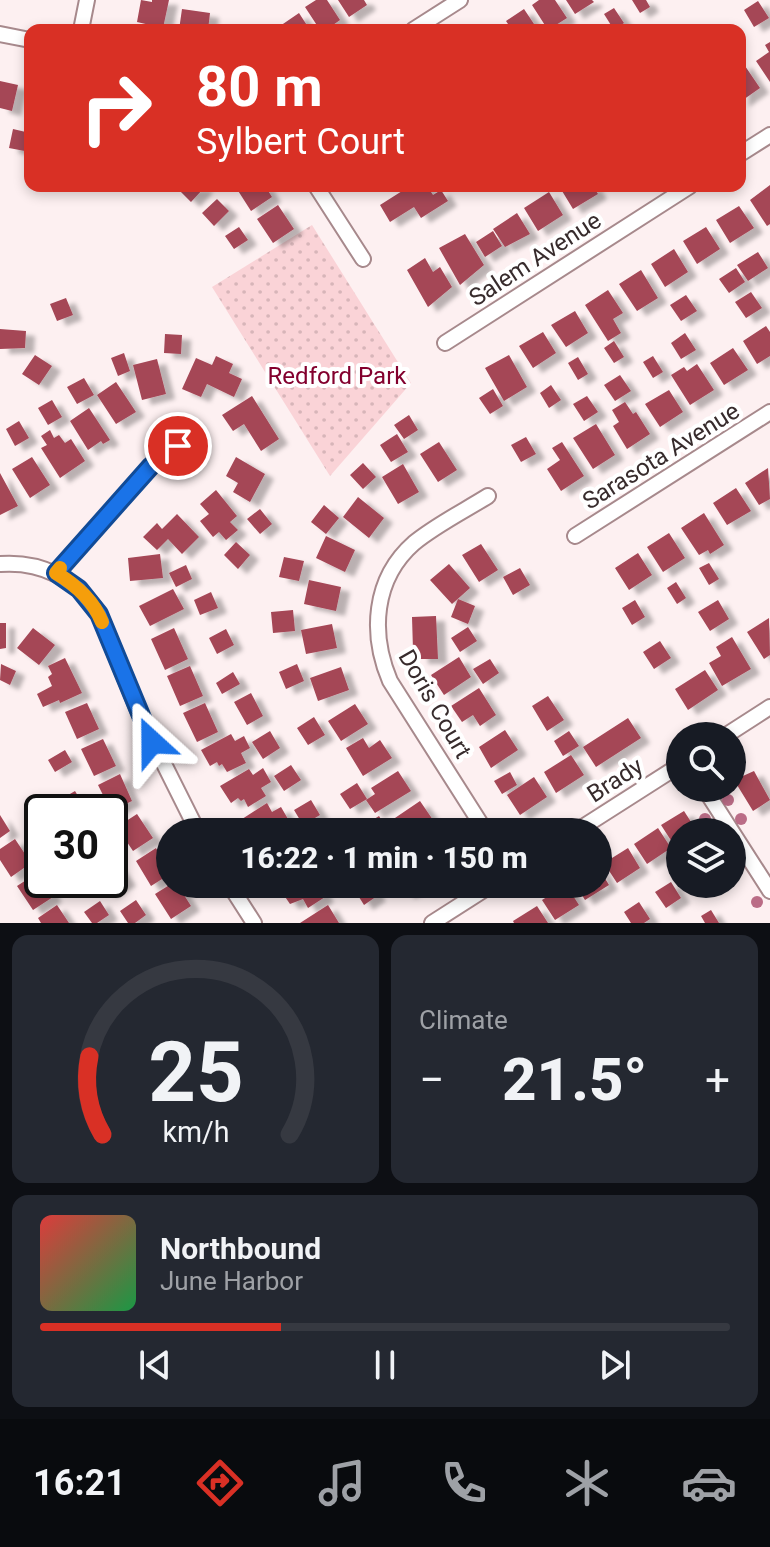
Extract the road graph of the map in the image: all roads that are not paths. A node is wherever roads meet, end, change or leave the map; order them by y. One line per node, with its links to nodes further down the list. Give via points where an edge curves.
1 (87, 0): 3 (street)
2 (460, 0): 4 (street)
3 (82, 24)
4 (422, 24)
5 (0, 34): 6 (street)
6 (24, 39)
7 (770, 135): 8 (street)
8 (746, 150)
9 (320, 192): 11 (street)
10 (681, 192): 12 (street, Salem Avenue)
11 (363, 259)
12 (445, 343)
13 (770, 412): 16 (street, Sarasota Avenue)
14 (178, 446): 18 (street, via 151,466)
15 (488, 496): 24 (street, Doris Court, via 402,556 377,613 381,660 390,681)
16 (575, 536)
17 (0, 564): 18 (street)
18 (56, 573): 23 (street, via 79,589 99,614 142,720)
19 (770, 707): 20 (street)
20 (746, 722)
21 (666, 774): 25 (street, Brady)
22 (713, 802): 26 (street)
23 (191, 818)
24 (477, 818)
25 (597, 818)
26 (770, 891)
27 (238, 898): 29 (street)
28 (471, 898): 30 (street)
29 (254, 923)
30 (432, 923)

